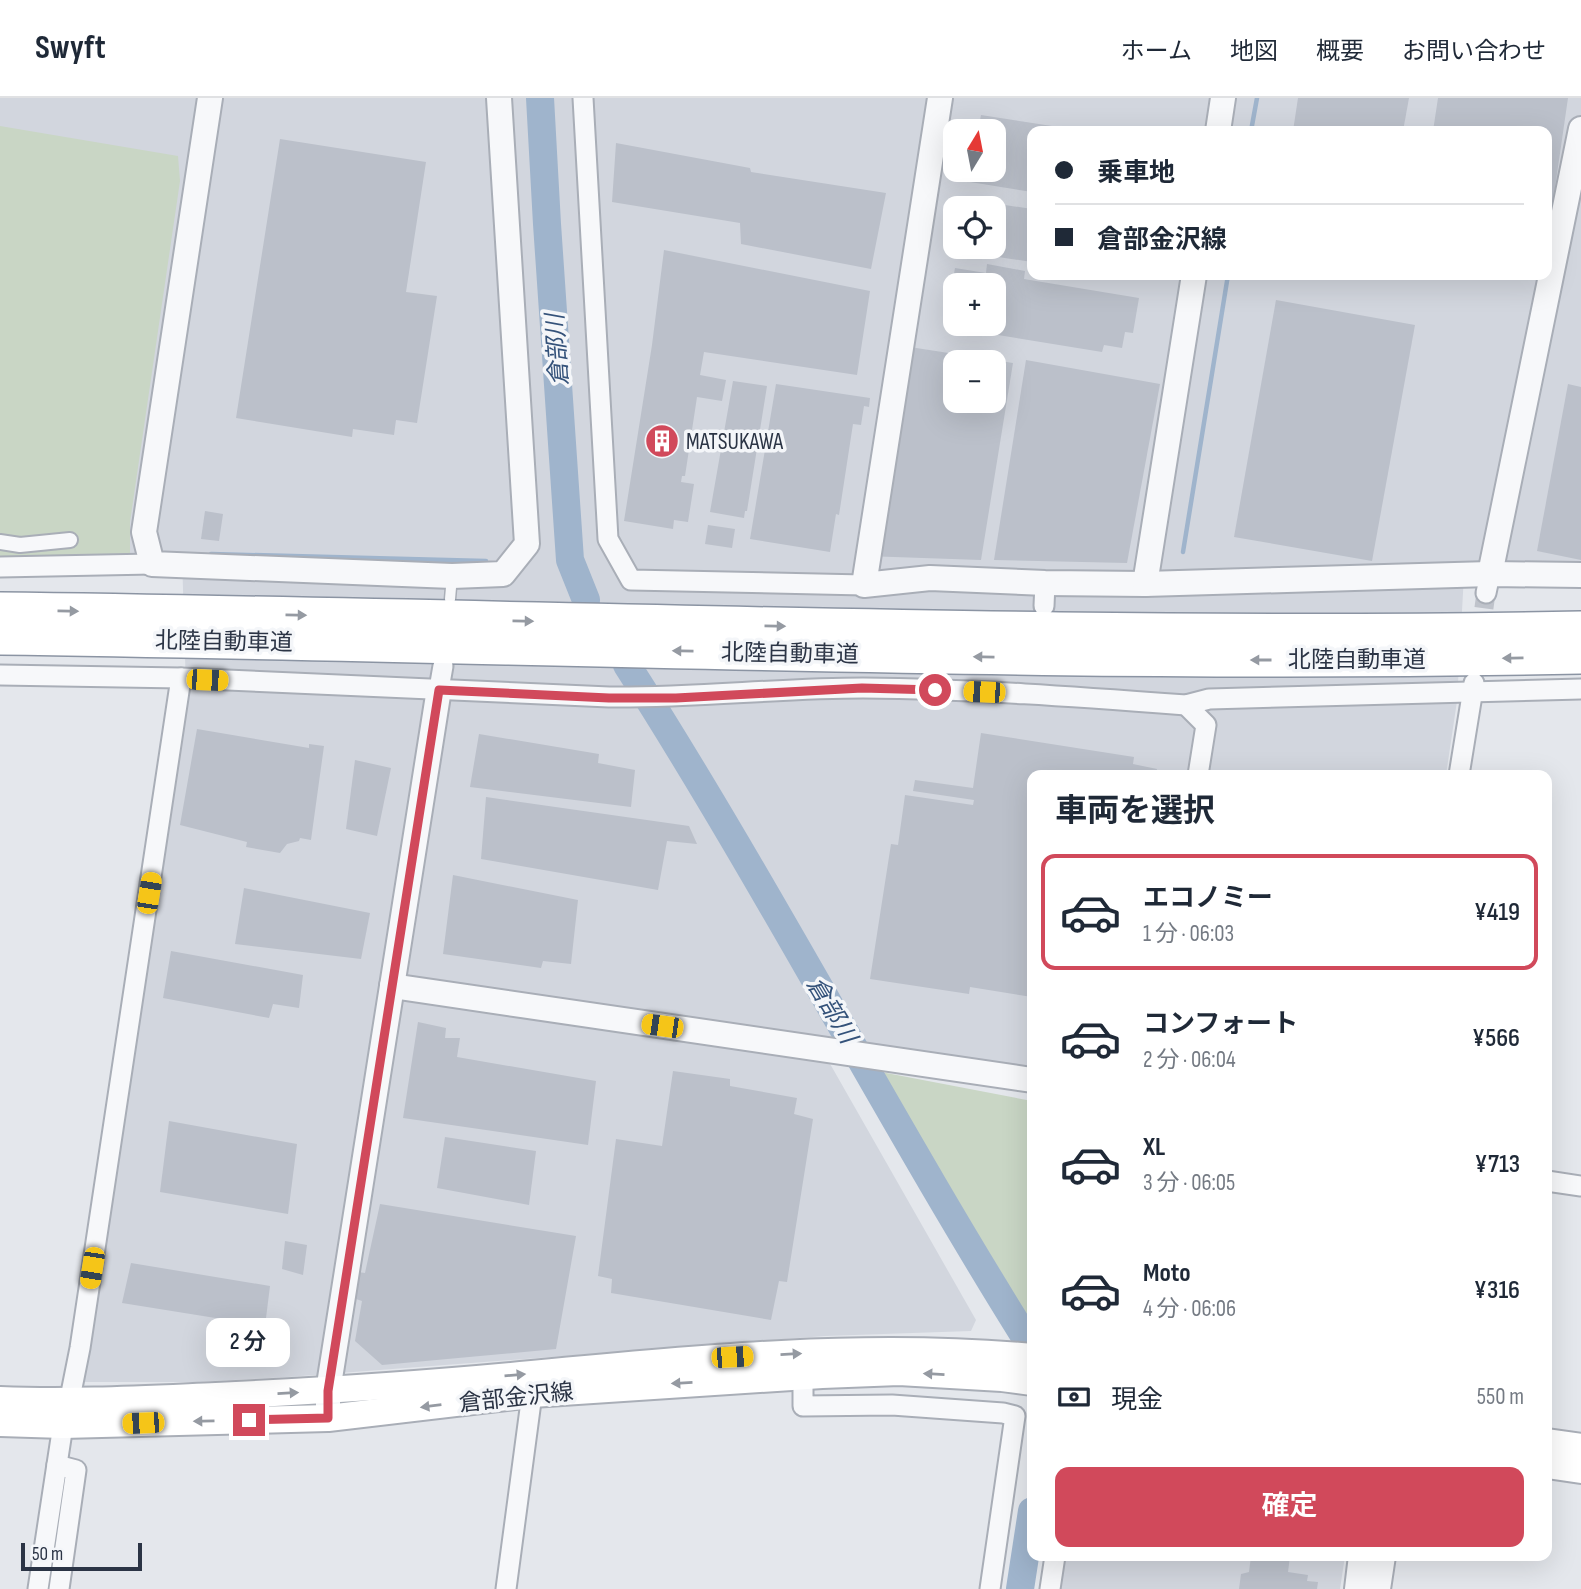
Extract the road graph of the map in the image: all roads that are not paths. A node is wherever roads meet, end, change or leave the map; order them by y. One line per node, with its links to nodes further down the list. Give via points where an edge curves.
1 (210, 98): 13 (street, via 144,532)
2 (499, 98): 13 (street, via 527,544 503,574 451,588)
3 (583, 98): 18 (street, via 608,539 631,580)
4 (940, 98): 18 (street)
5 (1223, 98): 6 (street)
6 (1218, 126)
7 (1580, 136): 8 (street)
8 (1552, 272)
9 (1193, 280): 16 (street)
10 (1550, 280): 17 (street)
11 (70, 540): 12 (street, via 20,545)
12 (0, 542)
13 (152, 564): 14 (street)
14 (0, 567)
15 (1581, 575): 17 (street)
16 (1144, 584): 17 (street); 18 (street, via 1045,595 930,578)
17 (1488, 584)
18 (864, 585)
19 (0, 610): 20 (highway, 北陸自動車道, one-way to 20, via 1063,631)
20 (1581, 629)
21 (0, 637): 22 (highway, 北陸自動車道, one-way to 21, via 1061,658)
22 (1581, 656)
23 (1034, 670): 29 (street)
24 (0, 675): 25 (street)
25 (181, 678): 26 (street); 44 (street, via 80,1349)
26 (441, 678): 29 (street, via 609,698 862,688); 33 (street)
27 (1473, 687): 28 (street); 30 (street, via 1209,699); 32 (street)
28 (1581, 689)
29 (1032, 693): 30 (street)
30 (1186, 705): 31 (street, via 1206,725)
31 (1199, 770)
32 (1460, 770)
33 (392, 986): 34 (street); 41 (street)
34 (1027, 1079)
35 (1552, 1182): 36 (street)
36 (1581, 1186)
37 (1027, 1358): 38 (main road, 倉部金沢線)
38 (1000, 1366): 39 (main road, 倉部金沢線, one-way to 39); 40 (main road, 倉部金沢線); 41 (main road, 倉部金沢線, one-way to 38, via 679,1359 898,1350)
39 (803, 1376): 42 (main road, 倉部金沢線, one-way to 42); 58 (street, via 803,1406 892,1405 1015,1416)
40 (1027, 1380)
41 (328, 1391): 44 (main road, 倉部金沢線, one-way to 41); 45 (street)
42 (532, 1394): 45 (main road, 倉部金沢線, one-way to 45); 57 (street)
43 (0, 1400): 44 (main road, 倉部金沢線)
44 (66, 1414): 45 (main road, 倉部金沢線, one-way to 44); 46 (main road, 倉部金沢線); 49 (street)
45 (328, 1418)
46 (0, 1423)
47 (1552, 1443): 48 (main road)
48 (1581, 1447)
49 (57, 1465): 55 (street); 56 (street, via 76,1470)
50 (1552, 1466): 51 (main road)
51 (1581, 1471)
52 (1054, 1561): 59 (street)
53 (1360, 1561): 60 (street)
54 (1382, 1561): 61 (street)
55 (38, 1589)
56 (59, 1589)
57 (506, 1589)
58 (990, 1589)
59 (1050, 1589)
60 (1357, 1589)
61 (1378, 1589)

